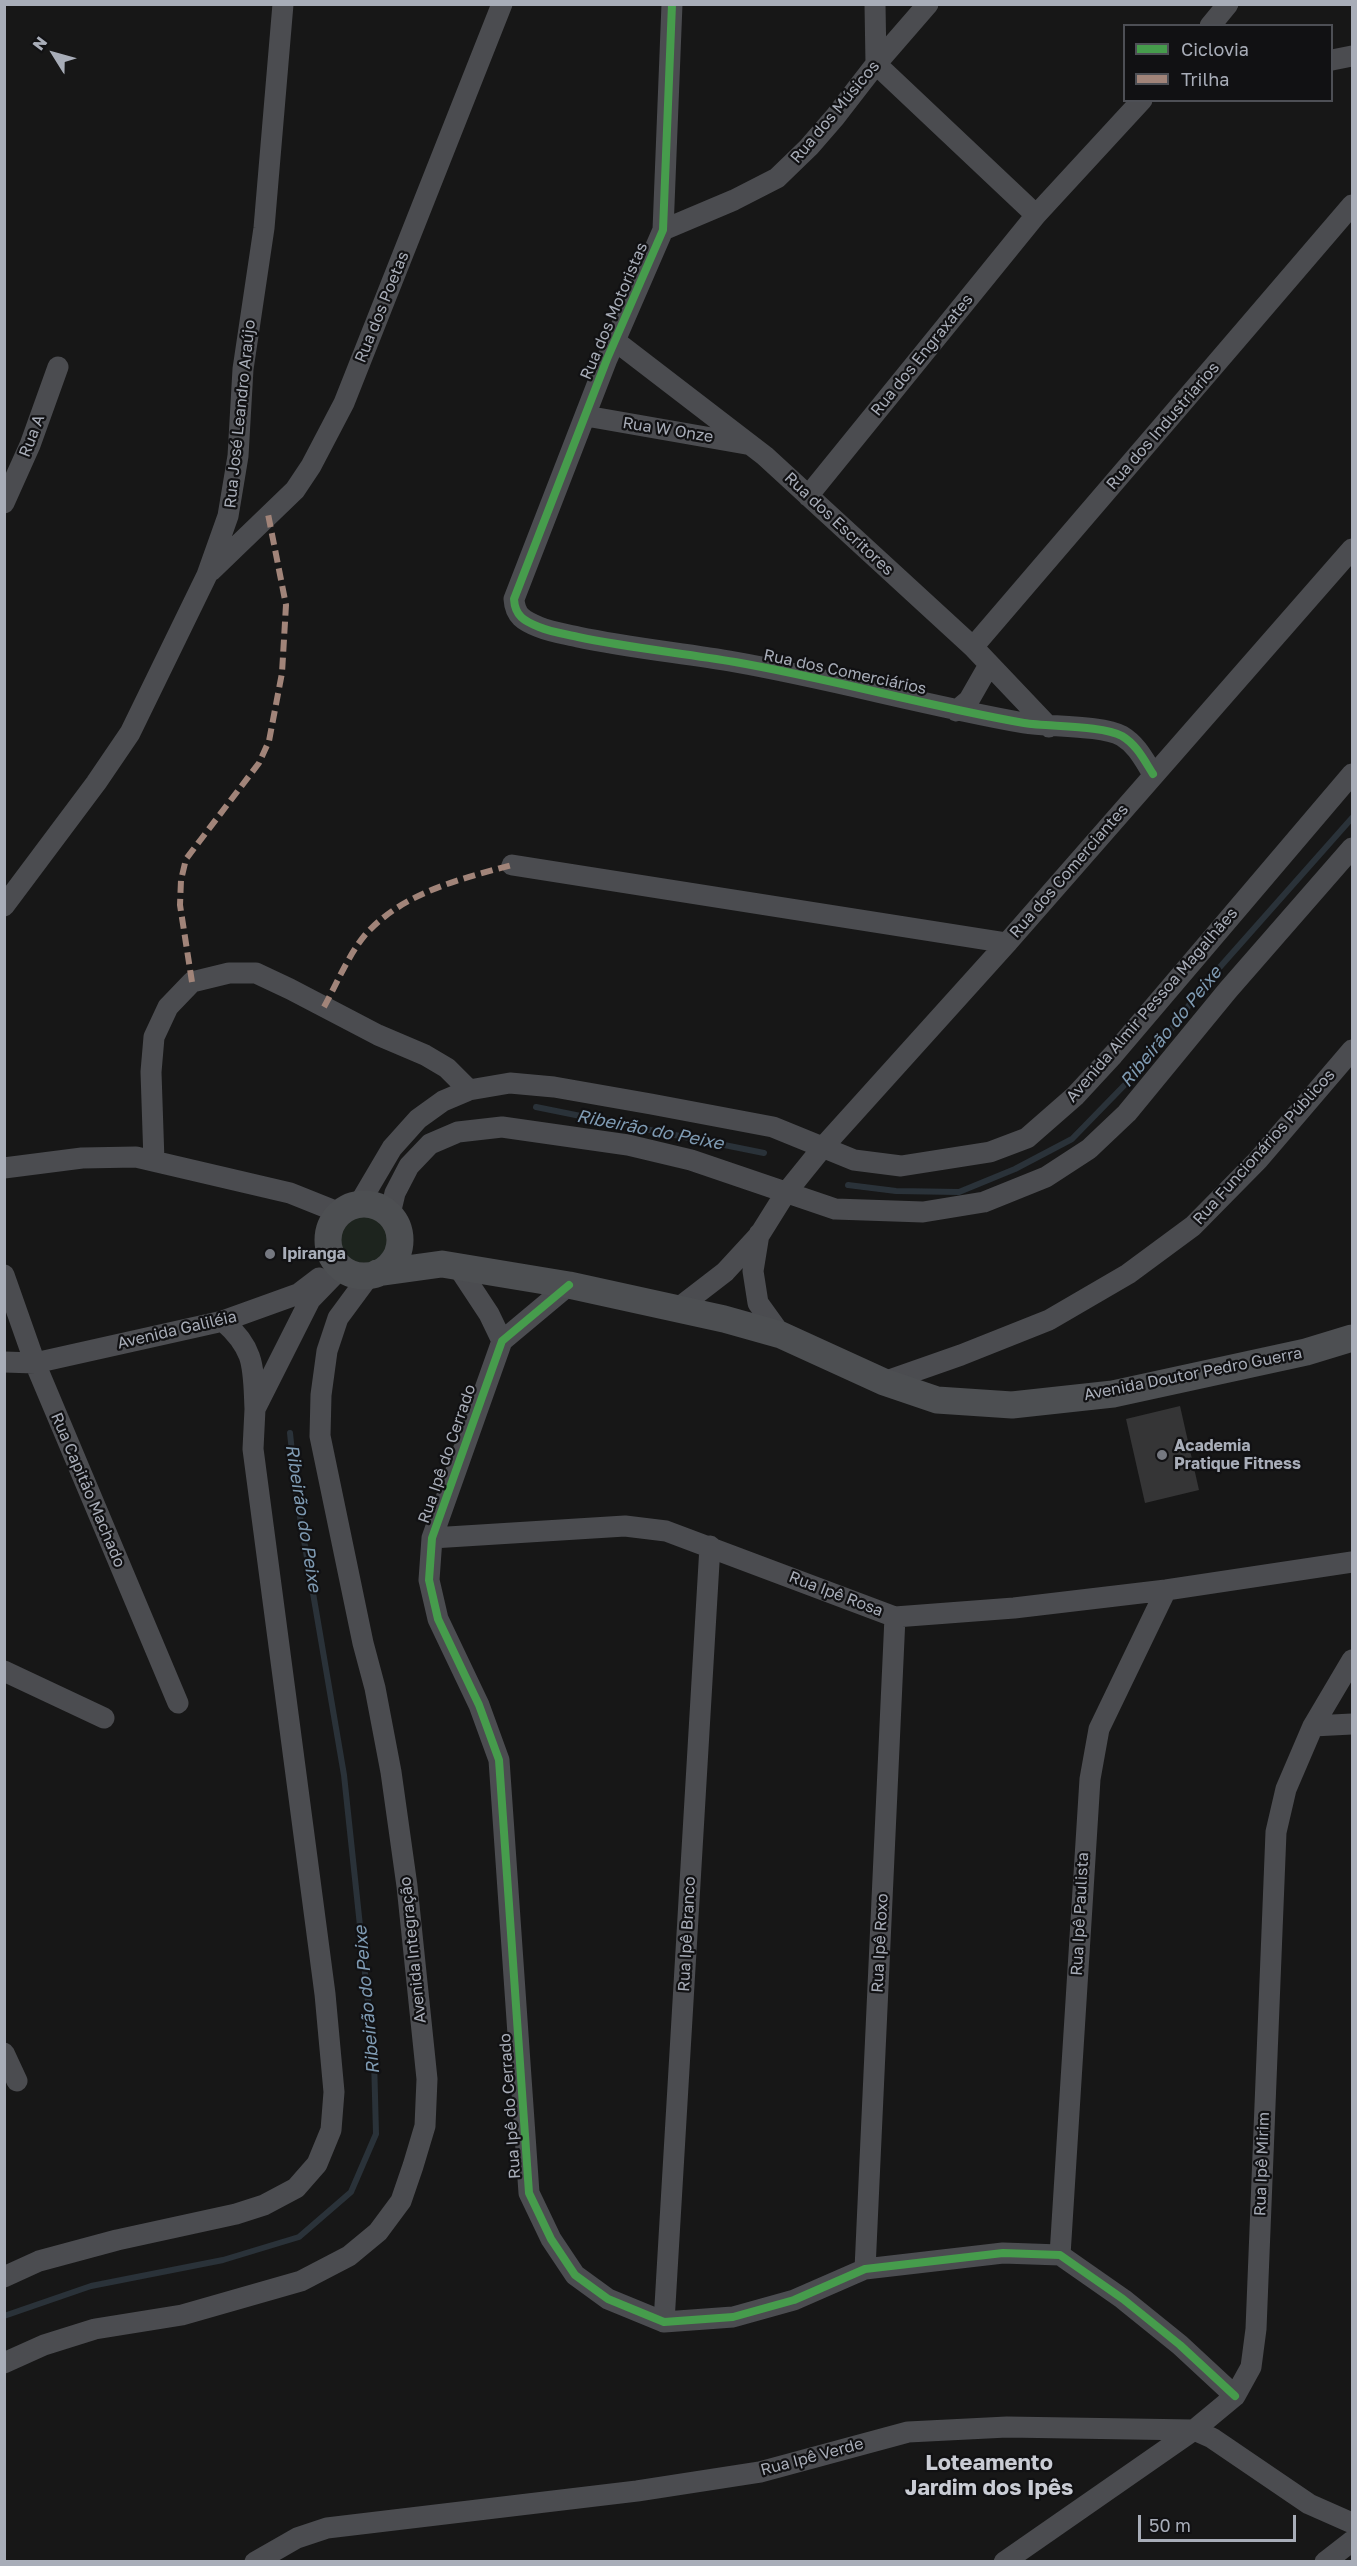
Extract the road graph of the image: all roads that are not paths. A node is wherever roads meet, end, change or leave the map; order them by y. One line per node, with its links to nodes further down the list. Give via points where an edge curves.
1 (283, 4): 22 (street, Rua José Leandro Araújo, via 264,228 243,369 238,456 228,516)
2 (502, 4): 22 (street, Rua dos Poetas, via 344,403 326,439 295,490)
3 (672, 4): 14 (street, Rua dos Motoristas)
4 (875, 4): 10 (street)
5 (928, 4): 10 (street, Rua dos Músicos)
6 (1228, 4): 7 (street)
7 (1211, 24)
8 (1353, 56): 9 (street)
9 (1333, 60)
10 (876, 64): 13 (street); 14 (street, Rua dos Músicos, via 836,117 777,178)
11 (1141, 102): 13 (street, Rua dos Engraxates)
12 (1353, 205): 24 (street, Rua dos Industriarios)
13 (1036, 215): 19 (street, Rua dos Engraxates)
14 (663, 230): 15 (street, Rua dos Motoristas)
15 (614, 340): 17 (street, Rua dos Motoristas); 18 (street, Rua dos Escritores)
16 (58, 367): 20 (street, Rua A)
17 (585, 416): 18 (street, Rua W Onze); 23 (street, Rua dos Motoristas, via 514,599)
18 (750, 445): 19 (street, Rua dos Escritores)
19 (808, 496): 24 (street, Rua dos Escritores)
20 (4, 503)
21 (1353, 549): 28 (street, Rua dos Comerciantes)
22 (207, 575): 32 (street, Rua José Leandro Araújo, via 130,733)
23 (517, 615): 26 (street, Rua dos Comerciários, via 541,628 600,642 734,662)
24 (973, 647): 25 (street, Rua dos Escritores)
25 (989, 665): 26 (street, via 969,700); 27 (street, Rua dos Escritores)
26 (956, 711): 27 (street, Rua dos Comerciários)
27 (1049, 727): 28 (street, Rua dos Comerciários, via 1104,730 1122,736 1137,747)
28 (1153, 774): 33 (street, Rua dos Comerciantes)
29 (1353, 774): 36 (street, Avenida Almir Pessoa Magalhães, via 1113,1055 1075,1096 1027,1138 990,1152 901,1166 854,1160)
30 (1353, 848): 39 (street, via 1127,1113 1089,1149 1046,1177 984,1202 923,1212 834,1209)
31 (512, 865): 33 (street)
32 (4, 906)
33 (1007, 943): 36 (street, Rua dos Comerciantes)
34 (1353, 1050): 55 (street, Rua Funcionários Públicos, via 1258,1160 1193,1226 1128,1274 1049,1320)
35 (469, 1090): 36 (street, Avenida Almir Pessoa Magalhães, via 510,1083 554,1087 773,1127); 37 (street, via 447,1068 256,973 229,973 192,981 168,1007 154,1037 150,1072); 40 (street, Avenida Almir Pessoa Magalhães, via 443,1101 418,1119)
36 (823, 1147): 39 (street, Rua dos Comerciantes)
37 (154, 1161): 38 (street, via 136,1157 82,1158); 40 (street)
38 (4, 1168)
39 (786, 1194): 41 (street, via 692,1160 628,1145 502,1127 458,1132 430,1144 409,1166 395,1193); 42 (street, Rua dos Comerciantes)
40 (349, 1208): 41 (main road, via 381,1208); 43 (main road, via 331,1224 328,1237 329,1250)
41 (395, 1224): 44 (main road, Avenida Doutor Pedro Guerra); 45 (main road, via 395,1257 387,1267)
42 (759, 1234): 48 (street, Rua dos Comerciantes, via 725,1272); 50 (street, via 753,1271 758,1303)
43 (338, 1265): 45 (main road, via 350,1274); 49 (street, Avenida Galiléia, via 298,1294); 56 (street, via 310,1300)
44 (450, 1265): 45 (main road, Avenida Doutor Pedro Guerra); 47 (main road, Avenida Doutor Pedro Guerra); 52 (street, via 489,1314)
45 (373, 1274): 74 (street, Avenida Integração, via 338,1318 327,1351 320,1436 375,1688 407,1886 426,2079 425,2126 413,2166 401,2201 378,2232 349,2256 302,2281 182,2314 95,2329)
46 (4, 1275): 54 (street, Rua Capitão Machado)
47 (569, 1285): 48 (main road, Avenida Doutor Pedro Guerra); 52 (street)
48 (677, 1309): 50 (main road, Avenida Doutor Pedro Guerra)
49 (223, 1322): 54 (street, Avenida Galiléia); 56 (street, via 240,1336 248,1351)
50 (781, 1335): 55 (main road, Avenida Doutor Pedro Guerra)
51 (1353, 1338): 55 (main road, Avenida Doutor Pedro Guerra, via 1113,1394 1012,1405 937,1400)
52 (502, 1341): 57 (street, Rua Ipê do Cerrado)
53 (4, 1362): 54 (street, Avenida Galiléia)
54 (34, 1363): 64 (street, Rua Capitão Machado)
55 (884, 1382)
56 (255, 1409): 72 (street, via 254,1449 325,1994 334,2092 332,2130 317,2164 296,2188 264,2205 39,2261)
57 (432, 1538): 58 (street, Rua Ipê Rosa, via 625,1526 666,1531); 73 (street, Rua Ipê do Cerrado, via 429,1580 438,1619 479,1705 499,1760 529,2193 551,2239 575,2275 608,2299)
58 (710, 1546): 61 (street, Rua Ipê Rosa); 73 (street, Rua Ipê Branco)
59 (1353, 1562): 60 (street, Rua Ipê Rosa)
60 (1166, 1590): 61 (street, Rua Ipê Rosa); 70 (street, Rua Ipê Paulista, via 1099,1729 1090,1779)
61 (895, 1617): 71 (street, Rua Ipê Roxo)
62 (1353, 1660): 67 (street, Rua Ipê Mirim)
63 (4, 1671): 65 (street)
64 (178, 1703)
65 (104, 1718)
66 (1353, 1724): 67 (street)
67 (1313, 1726): 75 (street, Rua Ipê Mirim, via 1286,1789 1276,1832 1256,2329 1251,2367)
68 (4, 2053): 69 (street)
69 (17, 2081)
70 (1060, 2255): 71 (street, Rua Ipê do Cerrado, via 1003,2253); 75 (street, via 1123,2299)
71 (865, 2269): 73 (street, Rua Ipê do Cerrado, via 794,2300 733,2317)
72 (4, 2277)
73 (664, 2322)
74 (4, 2363)
75 (1235, 2396): 76 (street, Rua Ipê Mirim)
76 (1194, 2430): 77 (street, via 1310,2504); 79 (street, Rua Ipê Verde, via 1007,2427 908,2432 760,2472 637,2491 327,2528 297,2538); 80 (street, Rua Ipê Mirim)
77 (1353, 2523)
78 (1353, 2541): 81 (street)
79 (255, 2562)
80 (1004, 2562)
81 (1325, 2562)

